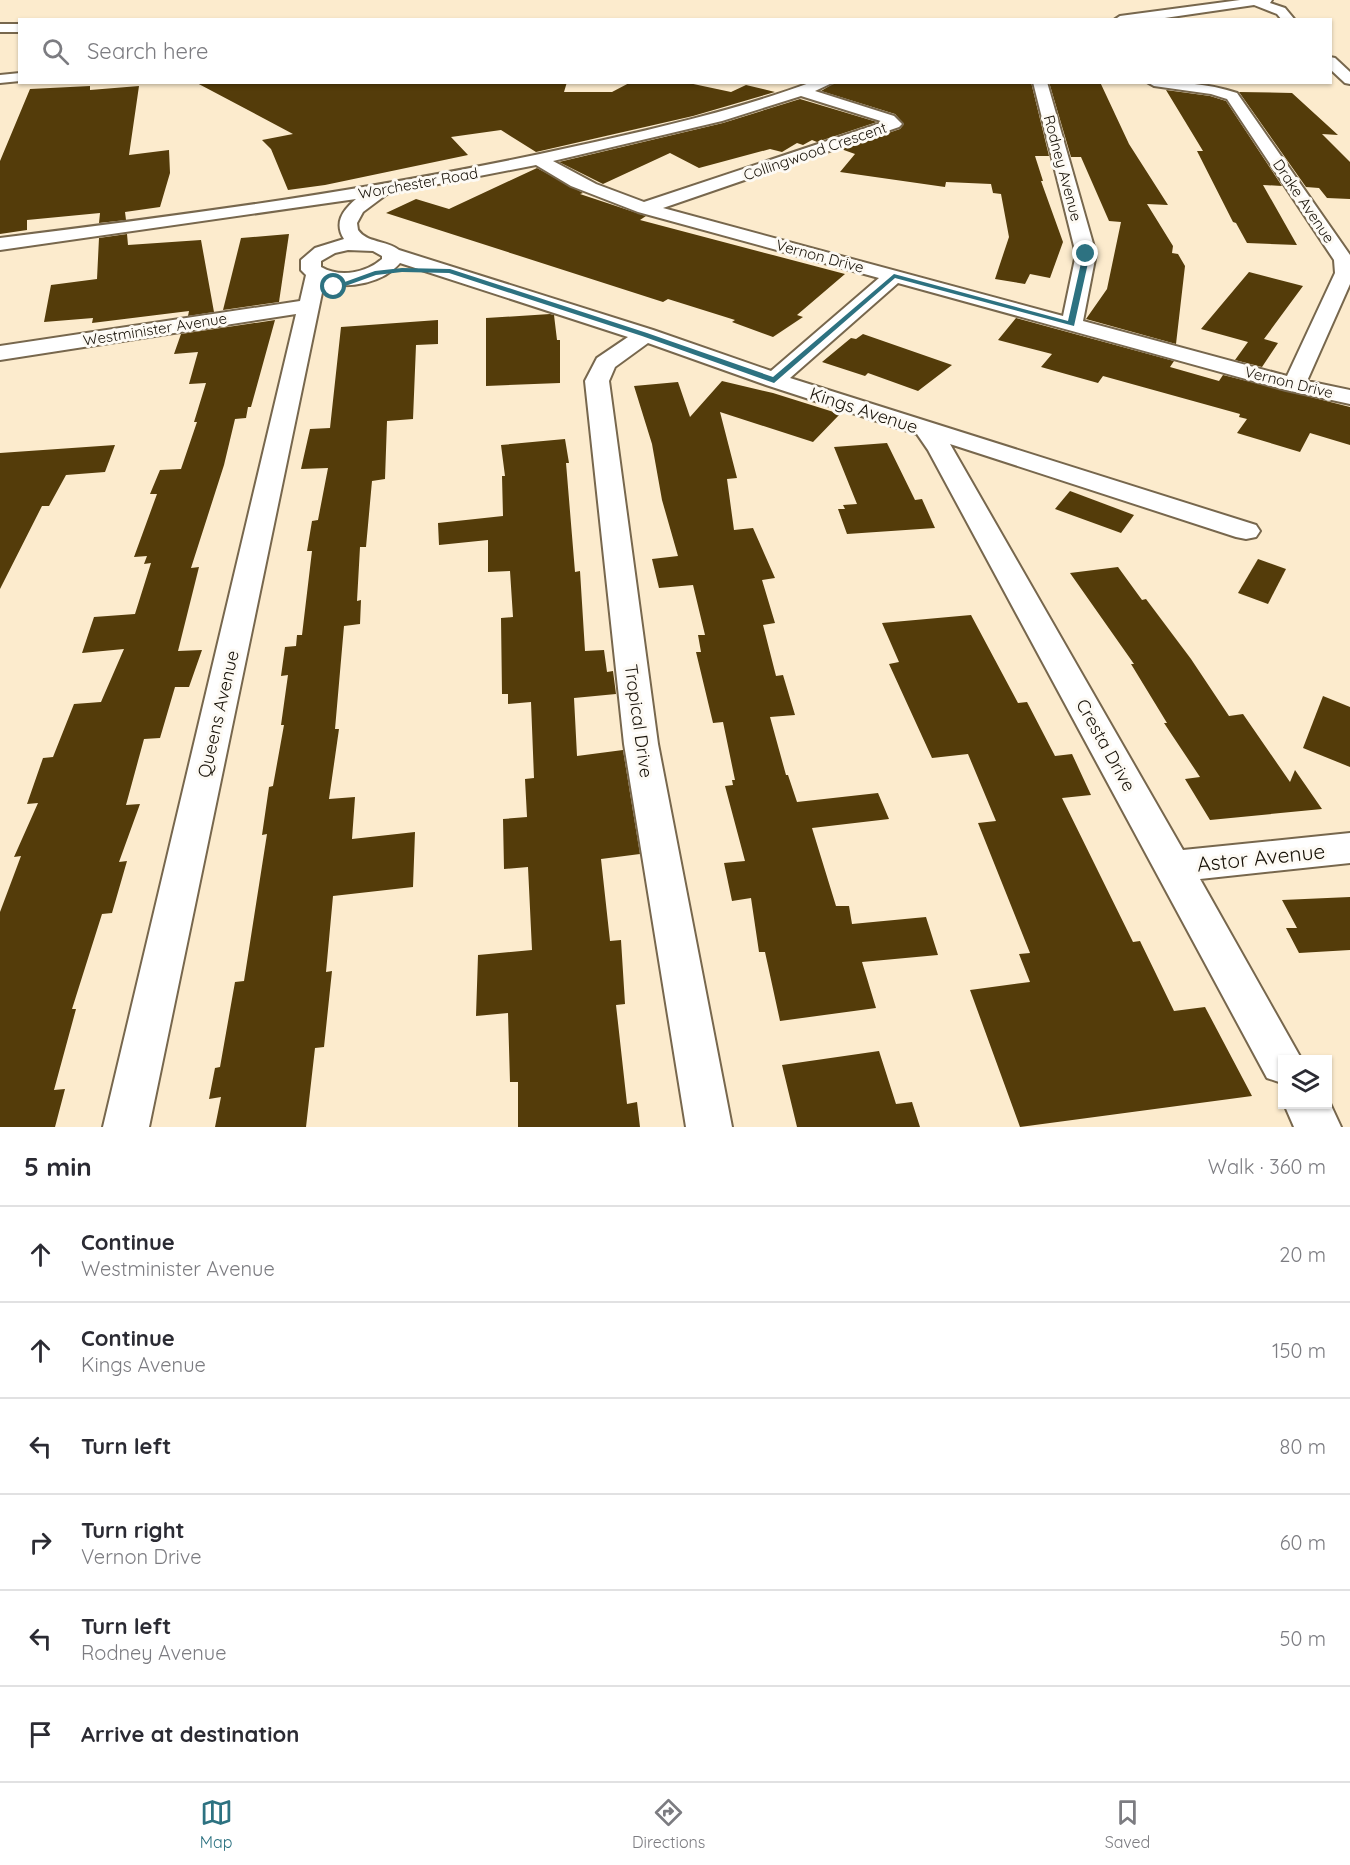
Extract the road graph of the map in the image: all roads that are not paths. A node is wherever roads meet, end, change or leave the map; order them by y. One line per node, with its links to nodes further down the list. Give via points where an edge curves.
1 (1258, 1): 2 (street); 3 (street)
2 (1284, 10)
3 (1135, 18)
4 (0, 28): 5 (street)
5 (18, 28)
6 (1332, 63): 9 (street)
7 (18, 77): 8 (street)
8 (0, 79)
9 (1350, 80)
10 (822, 84): 13 (street, Worchester Road)
11 (1041, 84): 26 (street, Rodney Avenue, via 1086,254)
12 (1169, 84): 30 (street, Drake Avenue, via 1232,96 1344,260 1346,273)
13 (802, 92): 14 (street, Worchester Road, via 684,126); 17 (street, Collingwood Crescent, via 889,119 894,124)
14 (540, 160): 15 (street, Worchester Road); 17 (street, Vernon Drive, via 563,176)
15 (384, 190): 16 (street, Worchester Road); 18 (street, via 355,208 347,226 352,239)
16 (333, 198): 19 (street, Worchester Road); 20 (street)
17 (644, 208): 24 (street, Vernon Drive)
18 (362, 243): 20 (street); 21 (street, Kings Avenue)
19 (0, 244)
20 (323, 250): 25 (street, Queens Avenue, via 309,265)
21 (392, 254): 22 (street, Kings Avenue); 23 (street, via 386,267)
22 (450, 271): 23 (street, Kings Avenue, via 402,270); 27 (street, Kings Avenue)
23 (367, 275): 25 (street, Westminister Avenue)
24 (894, 276): 26 (street, Vernon Drive); 29 (street)
25 (312, 293): 28 (street, Westminister Avenue); 38 (street, Queens Avenue)
26 (1071, 324): 30 (street, Vernon Drive)
27 (645, 335): 29 (street, Kings Avenue); 39 (street, Tropical Drive, via 605,363 597,381 641,744)
28 (1, 354)
29 (774, 380): 32 (street, Kings Avenue)
30 (1294, 385): 31 (street, Vernon Drive)
31 (1350, 397)
32 (927, 430): 33 (street, Kings Avenue); 35 (street, Cresta Drive)
33 (1246, 531)
34 (1350, 848): 35 (street, Astor Avenue)
35 (1173, 866): 36 (street, Cresta Drive)
36 (1278, 1056)
37 (1309, 1109): 40 (street)
38 (126, 1127)
39 (709, 1127)
40 (1318, 1127)

